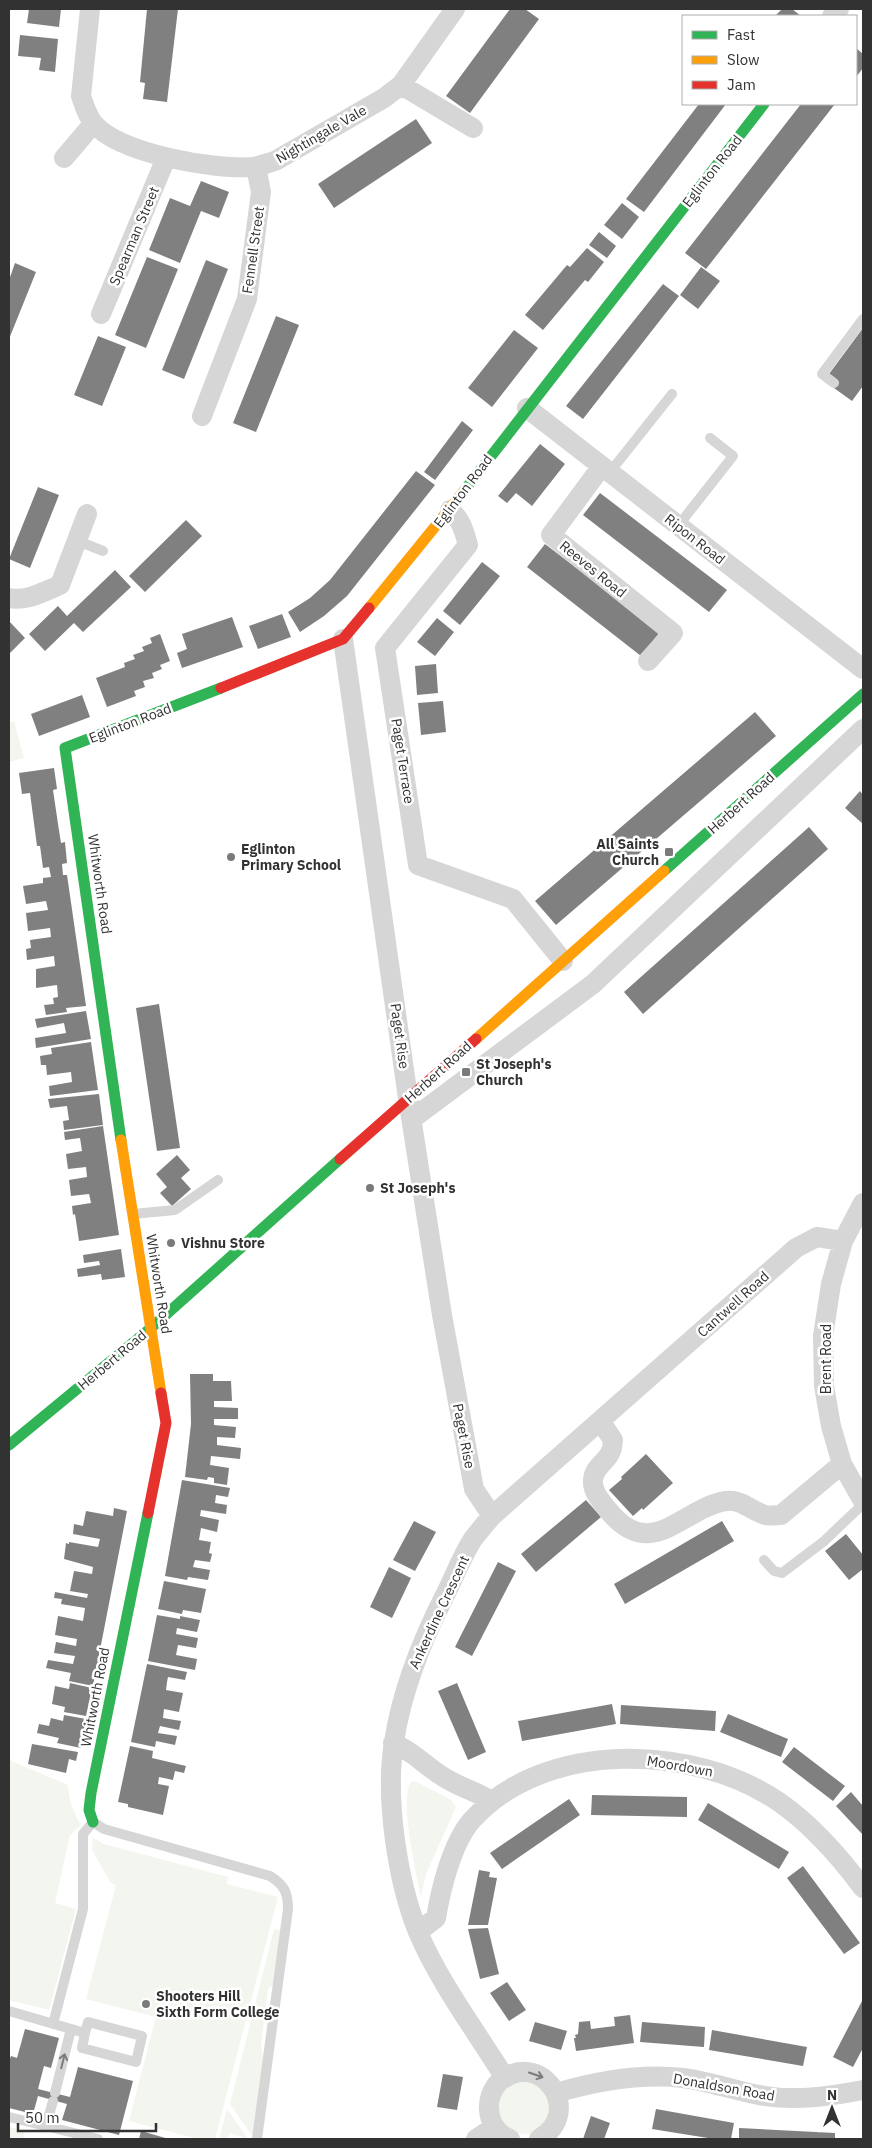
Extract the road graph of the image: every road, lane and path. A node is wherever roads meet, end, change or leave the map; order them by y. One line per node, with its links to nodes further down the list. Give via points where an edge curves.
1 (90, 9): 5 (street, via 81,96)
2 (455, 9): 3 (street, Nightingale Vale)
3 (401, 85): 6 (street); 9 (street, Nightingale Vale, via 293,152)
4 (763, 105): 14 (street, Eglinton Road)
5 (93, 124): 7 (street); 8 (street, Nightingale Vale, via 108,135)
6 (473, 128)
7 (64, 158)
8 (166, 158): 9 (street, Nightingale Vale, via 238,168); 10 (street, Spearman Street)
9 (256, 167): 15 (street, Fennell Street, via 261,192 247,299)
10 (102, 314)
11 (863, 319): 12 (lane, via 822,374)
12 (834, 383)
13 (672, 394): 17 (lane)
14 (527, 408): 17 (street, Ripon Road); 18 (street, Eglinton Road)
15 (202, 416)
16 (710, 438): 20 (lane, via 733,456)
17 (606, 469): 20 (street, Ripon Road); 25 (street, Reeves Road, via 551,535 672,633)
18 (450, 510): 24 (street, Eglinton Road); 30 (street, Paget Terrace, via 464,529 468,545 386,648 418,865 513,899)
19 (88, 514): 21 (street)
20 (678, 526): 26 (street, Ripon Road)
21 (78, 541): 22 (lane); 23 (street, via 60,585 15,600)
22 (103, 551)
23 (9, 598)
24 (343, 639): 29 (street, Eglinton Road); 31 (street, Paget Rise)
25 (648, 661)
26 (863, 670)
27 (863, 694): 30 (street, Herbert Road)
28 (863, 728): 32 (street, Herbert Road, via 593,984)
29 (65, 748): 35 (street, Whitworth Road)
30 (563, 961): 31 (street, Herbert Road)
31 (408, 1098): 32 (street, Paget Rise); 37 (street, Herbert Road)
32 (412, 1119): 42 (street, Paget Rise, via 442,1315 474,1489)
33 (218, 1180): 35 (lane, via 174,1210)
34 (863, 1203): 36 (street)
35 (132, 1214): 37 (street, Whitworth Road)
36 (843, 1241): 38 (street, Cantwell Road, via 816,1237 796,1248); 40 (street, Brent Road, via 831,1284 823,1336 824,1386)
37 (151, 1328): 39 (street, Herbert Road); 46 (street, Whitworth Road, via 166,1423 90,1793 89,1810)
38 (601, 1422): 40 (street, via 613,1440 611,1452 598,1465 593,1480 596,1494 617,1521 632,1530 649,1533 668,1530 710,1505 729,1501 766,1515 781,1515); 42 (street, Cantwell Road)
39 (9, 1445)
40 (842, 1464): 41 (street, Brent Road)
41 (863, 1502): 43 (lane, via 823,1542 782,1573 774,1571)
42 (492, 1516): 44 (street, Ankerdine Crescent, via 473,1539 429,1626 410,1675)
43 (764, 1560)
44 (394, 1743): 45 (street, via 409,1749 443,1777); 48 (street, Ankerdine Crescent, via 394,1831 402,1882)
45 (491, 1801): 47 (street, Moordown, via 528,1778 564,1766 604,1760 644,1759 683,1763 717,1771 780,1802 843,1861); 48 (street, Moordown, via 471,1821 452,1856 436,1918)
46 (93, 1822): 50 (lane, via 82,1834 83,1909); 60 (lane, via 104,1829 270,1876 280,1882 288,1893)
47 (863, 1888)
48 (418, 1932): 53 (street, Ankerdine Crescent, via 436,1968)
49 (9, 2011): 50 (lane)
50 (54, 2024): 51 (lane)
51 (71, 2029): 52 (lane); 57 (lane, one-way to 51)
52 (85, 2033): 52 (lane, via 82,2048 136,2062 142,2036 88,2022)
53 (505, 2078): 55 (street, one-way to 55, via 514,2073 534,2074 543,2078); 58 (street, via 491,2095 489,2111)
54 (863, 2090): 55 (street, Donaldson Road, via 795,2098 756,2094 683,2078 649,2077 590,2083)
55 (556, 2093): 62 (street, via 559,2109 555,2124)
56 (9, 2116): 57 (lane)
57 (46, 2126): 59 (lane)
58 (502, 2133): 61 (street)
59 (98, 2139)
60 (258, 2139)
61 (476, 2139)
62 (540, 2139)

